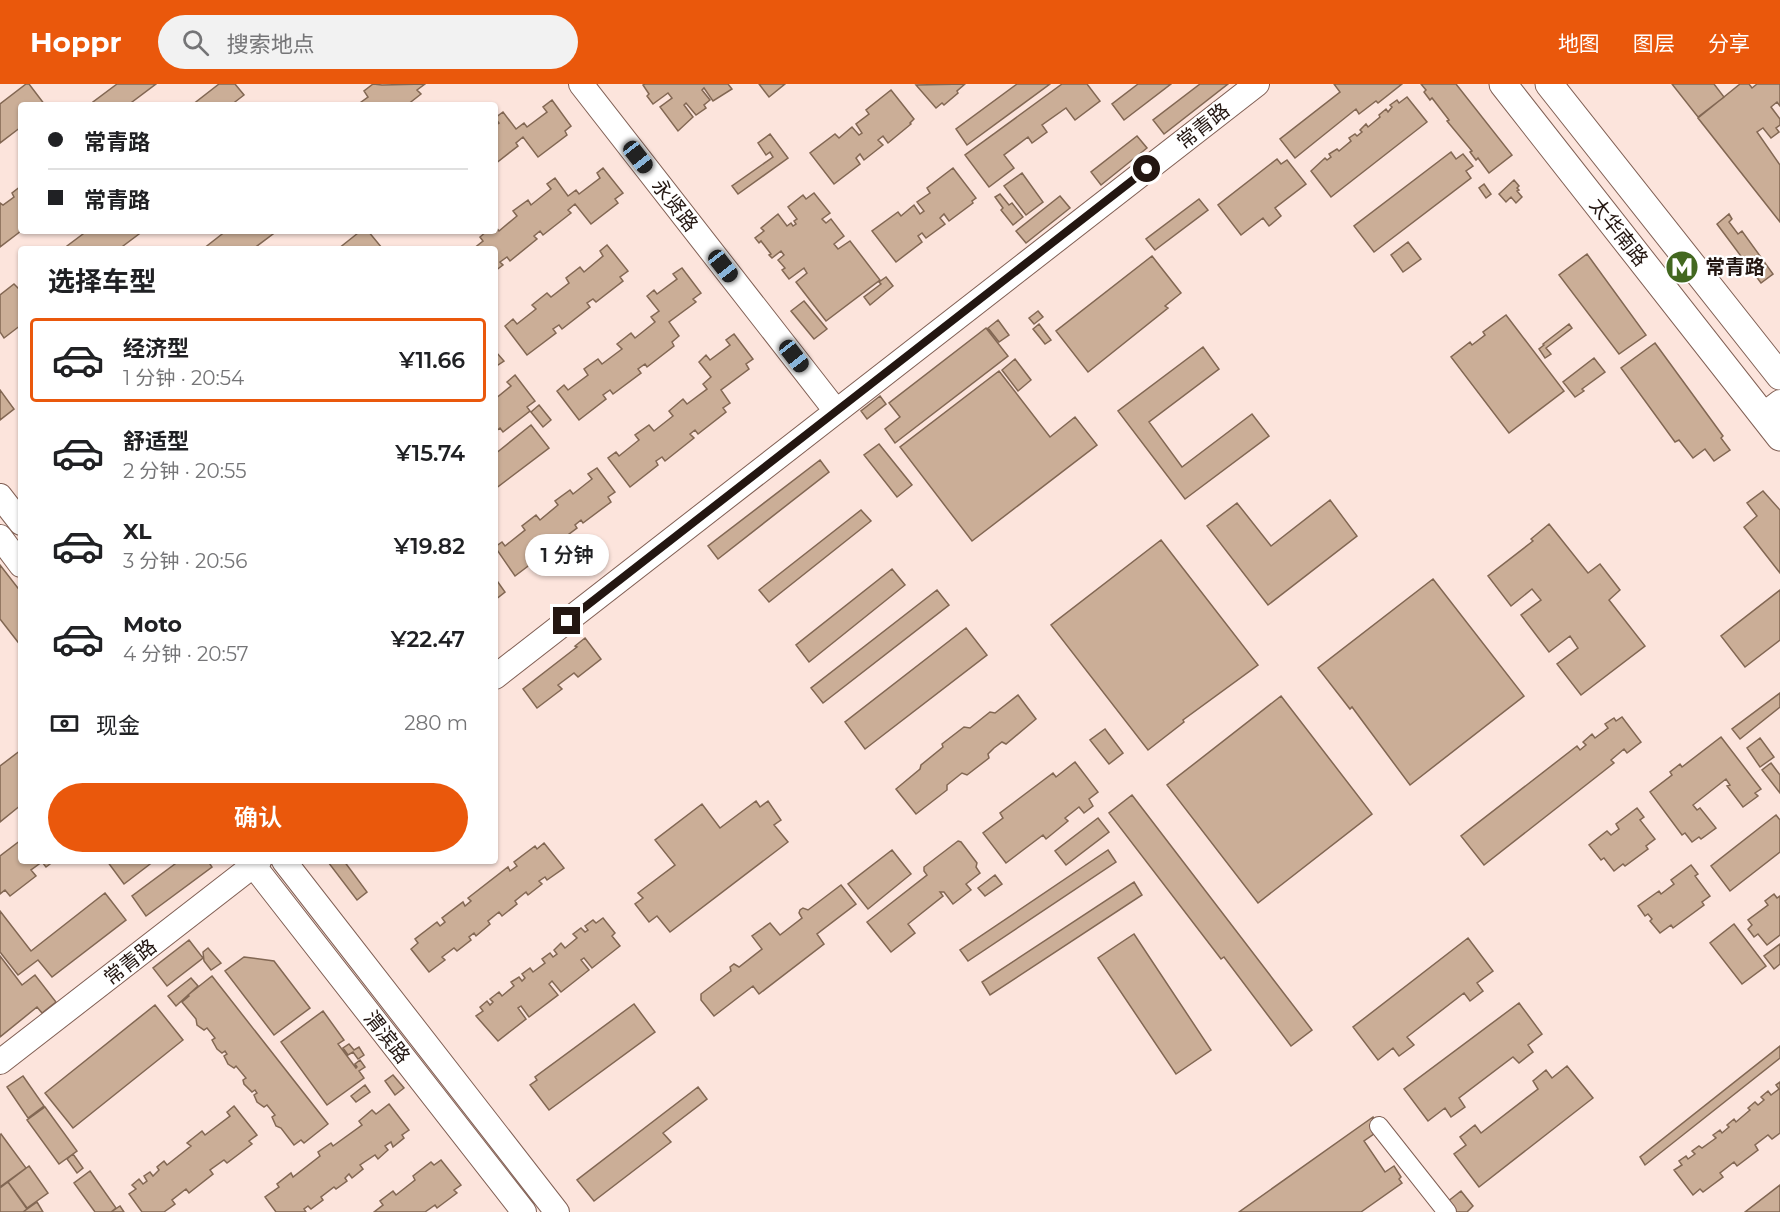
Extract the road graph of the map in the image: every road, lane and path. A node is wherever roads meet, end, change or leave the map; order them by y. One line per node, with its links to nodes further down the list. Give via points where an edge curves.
1 (581, 84): 7 (street, 永贤路)
2 (1257, 84): 7 (street, 常青路)
3 (1503, 84): 6 (main road, 太华南路)
4 (1549, 84): 5 (main road, 太华南路)
5 (1780, 376)
6 (1771, 409): 8 (main road, 太华南路)
7 (836, 411): 13 (street, 常青路)
8 (1780, 437)
9 (0, 496): 10 (street)
10 (18, 519)
11 (0, 537): 12 (street)
12 (18, 561)
13 (498, 675)
14 (253, 864): 17 (street, 常青路)
15 (255, 864): 19 (street, 渭滨路)
16 (286, 864): 20 (street, 渭滨路)
17 (0, 1062)
18 (1379, 1126): 21 (street)
19 (525, 1212)
20 (557, 1212)
21 (1447, 1212)

